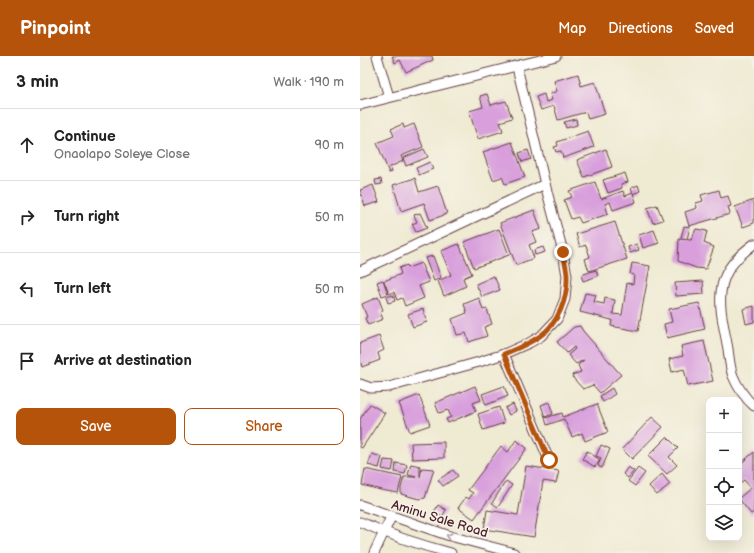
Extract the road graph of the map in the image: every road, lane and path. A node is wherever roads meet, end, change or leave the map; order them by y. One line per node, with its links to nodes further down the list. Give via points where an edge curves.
1 (377, 56): 4 (street)
2 (556, 56): 3 (street)
3 (517, 67): 4 (street); 6 (street)
4 (389, 98): 5 (street)
5 (360, 106)
6 (544, 184): 8 (street); 9 (street, via 563,252 567,276 565,299 557,319 542,336)
7 (754, 244): 11 (street, via 733,264 721,290 721,307 732,374 739,390)
8 (360, 270)
9 (504, 354): 10 (street, via 389,387 371,388); 12 (street)
10 (360, 384)
11 (754, 406)
12 (549, 460)
13 (360, 506): 14 (street, Aminu Sale Road)
14 (391, 517): 16 (street); 19 (street, Aminu Sale Road, one-way to 14)
15 (360, 522): 16 (street)
16 (383, 532): 17 (street); 18 (street)
17 (374, 553)
18 (451, 553)
19 (514, 553)

